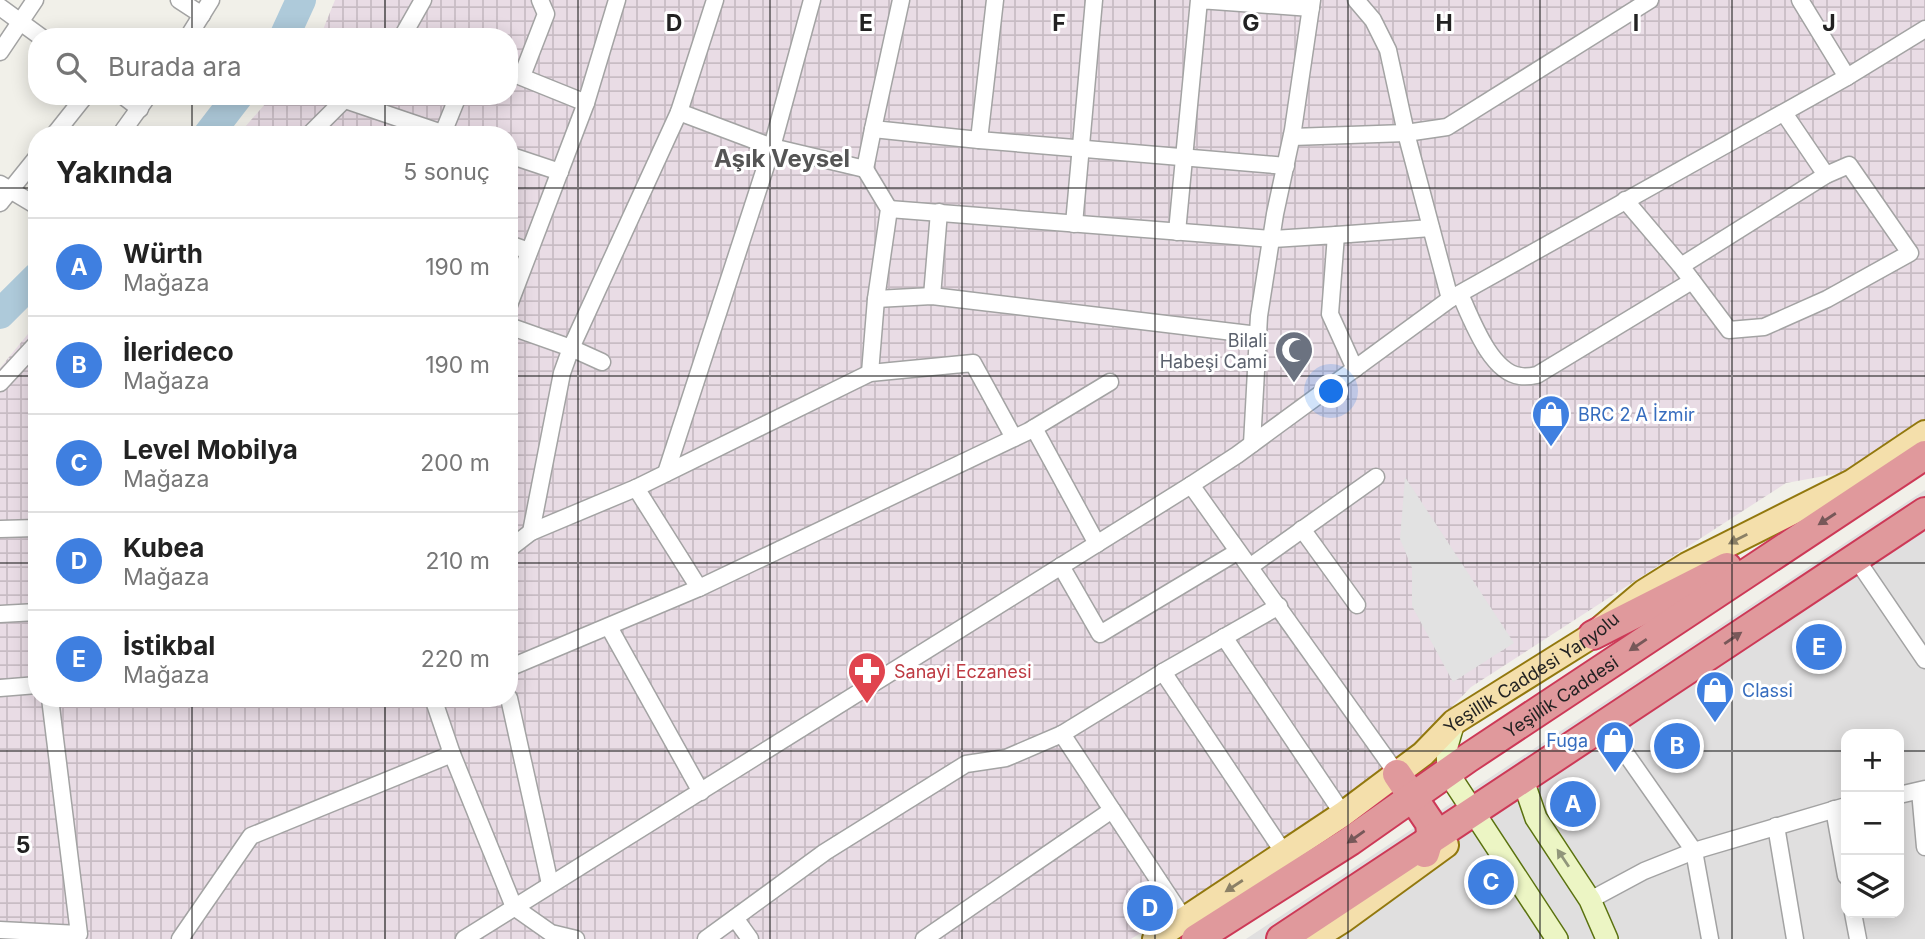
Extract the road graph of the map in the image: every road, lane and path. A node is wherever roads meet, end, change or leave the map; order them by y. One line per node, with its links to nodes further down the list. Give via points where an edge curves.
1 (35, 0): 19 (street)
2 (179, 0): 18 (street)
3 (211, 0): 18 (street)
4 (423, 0): 22 (street)
5 (540, 0): 25 (street, via 546,14)
6 (617, 0): 28 (street)
7 (715, 0): 34 (street)
8 (812, 0): 45 (street)
9 (901, 0): 41 (street)
10 (995, 0): 44 (street)
11 (1094, 0): 46 (street)
12 (1197, 0): 16 (street); 48 (street)
13 (1356, 0): 42 (street, via 1373,20 1388,50)
14 (1650, 0): 42 (street, via 1447,127)
15 (1800, 0): 27 (street)
16 (1311, 4): 43 (street)
17 (0, 7): 19 (street)
18 (202, 15): 21 (street)
19 (20, 22): 20 (street); 24 (street)
20 (28, 28)
21 (194, 28)
22 (407, 28)
23 (1923, 34): 27 (street)
24 (0, 51)
25 (518, 68)
26 (518, 75): 28 (street)
27 (1847, 77): 35 (street)
28 (586, 103): 52 (street)
29 (78, 105): 36 (street)
30 (142, 105): 37 (street)
31 (339, 105): 38 (street)
32 (365, 105): 39 (street)
33 (455, 105): 40 (street)
34 (679, 112): 45 (street); 74 (street)
35 (1784, 113): 53 (street); 55 (street)
36 (61, 126)
37 (127, 126)
38 (318, 126)
39 (424, 126)
40 (449, 126)
41 (873, 129): 44 (street); 51 (street)
42 (1406, 133): 43 (street); 60 (street)
43 (1292, 136): 49 (street)
44 (979, 139): 46 (street)
45 (772, 147): 51 (street); 86 (street)
46 (1081, 149): 48 (street); 59 (street)
47 (518, 158): 52 (street)
48 (1184, 158): 49 (street); 61 (street)
49 (1286, 166): 63 (street)
50 (28, 167): 54 (street)
51 (865, 169): 57 (street)
52 (560, 172): 65 (street)
53 (1826, 175): 66 (street); 68 (street, via 1849,165 1910,253 1827,299 1764,327 1729,330)
54 (3, 193): 56 (street)
55 (1625, 200): 66 (street); 70 (street)
56 (28, 203)
57 (889, 209): 58 (street); 71 (street)
58 (939, 212): 59 (street); 69 (street)
59 (1074, 224): 61 (street)
60 (1431, 228): 62 (street); 70 (street)
61 (1177, 232): 63 (street)
62 (1336, 235): 63 (street); 77 (street, via 1331,314)
63 (1273, 239): 73 (street)
64 (518, 247): 65 (street)
65 (529, 251): 67 (street)
66 (1681, 266): 68 (street)
67 (518, 281)
68 (1692, 281): 70 (street, via 1537,375 1518,376 1501,367)
69 (932, 296): 71 (street); 73 (street)
70 (1455, 296): 77 (street)
71 (876, 299): 78 (street)
72 (518, 329): 74 (street)
73 (1258, 335): 84 (street)
74 (571, 348): 76 (street); 94 (street)
75 (28, 352): 80 (street)
76 (602, 362)
77 (1355, 369): 84 (street)
78 (870, 373): 83 (street, via 973,363); 86 (street)
79 (1110, 382): 81 (street)
80 (0, 383)
81 (1034, 428): 83 (street); 96 (street)
82 (1925, 433): 108 (main road, Yeşillik Caddesi Yanyolu, one-way to 108, via 1852,482 1687,565 1644,592)
83 (1014, 438): 102 (street)
84 (1252, 444): 88 (street)
85 (1925, 455): 98 (highway, Yeşillik Caddesi, one-way to 98)
86 (666, 473): 89 (street)
87 (1376, 477): 93 (street)
88 (1191, 485): 96 (street); 97 (street)
89 (636, 488): 94 (street); 102 (street)
90 (1925, 512): 99 (highway)
91 (28, 528): 92 (street)
92 (0, 529)
93 (1302, 529): 101 (street); 103 (street)
94 (531, 532): 95 (street)
95 (518, 542)
96 (1097, 544): 100 (street)
97 (1237, 552): 100 (street, via 1100,634); 101 (street)
98 (1777, 553): 108 (highway, via 1744,559); 122 (highway, Yeşillik Caddesi, one-way to 122)
99 (1855, 557): 110 (street); 119 (highway, one-way to 99)
100 (1061, 566): 126 (street)
101 (1251, 566): 104 (street)
102 (699, 588): 107 (street)
103 (1357, 605)
104 (1279, 606): 109 (street); 124 (street)
105 (28, 612): 106 (street)
106 (0, 614)
107 (609, 627): 111 (street); 126 (street)
108 (1594, 635): 118 (main road, Yeşillik Caddesi Yanyolu)
109 (1223, 637): 112 (street); 130 (street)
110 (1925, 660)
111 (518, 664)
112 (1163, 672): 120 (street); 136 (street)
113 (28, 686): 114 (street)
114 (0, 688)
115 (51, 707): 145 (street)
116 (436, 707): 121 (street)
117 (511, 707): 138 (street)
118 (1454, 722): 122 (main road, via 1447,746); 124 (main road, Yeşillik Caddesi Yanyolu, via 1423,754)
119 (1605, 723): 123 (highway); 134 (street)
120 (1062, 734): 129 (street); 141 (street, via 1006,758 966,764 824,852)
121 (452, 754): 140 (street); 146 (street, via 251,836)
122 (1448, 773): 124 (highway, Yeşillik Caddesi); 131 (main road)
123 (1533, 778): 131 (highway); 139 (main road, one-way to 123, via 1536,818)
124 (1404, 786): 130 (main road, Yeşillik Caddesi Yanyolu); 135 (highway, via 1430,823); 143 (highway, Yeşillik Caddesi, one-way to 143, via 1350,841)
125 (1923, 790): 127 (street); 133 (street)
126 (701, 792): 138 (street)
127 (1904, 794)
128 (1840, 808): 132 (street); 137 (street)
129 (1112, 810): 143 (street); 151 (street)
130 (1343, 814): 136 (main road, Yeşillik Caddesi Yanyolu)
131 (1475, 817): 135 (highway); 155 (main road)
132 (1776, 827): 134 (street); 158 (street)
133 (1925, 846)
134 (1694, 851): 139 (street); 157 (street)
135 (1426, 852): 153 (highway); 154 (main road)
136 (1284, 853): 143 (main road, Yeşillik Caddesi Yanyolu, one-way to 143)
137 (1844, 855)
138 (551, 884): 140 (street)
139 (1590, 900): 156 (main road)
140 (514, 907): 147 (street); 148 (street, via 551,933)
141 (735, 918): 149 (street); 150 (street)
142 (1854, 918): 159 (street)
143 (1190, 929): 152 (main road, Yeşillik Caddesi Yanyolu)
144 (0, 930): 145 (street)
145 (87, 936)
146 (180, 939)
147 (464, 939)
148 (576, 939)
149 (706, 939)
150 (750, 939)
151 (924, 939)
152 (1155, 939)
153 (1281, 939)
154 (1313, 939)
155 (1557, 939)
156 (1607, 939)
157 (1710, 939)
158 (1795, 939)
159 (1858, 939)

